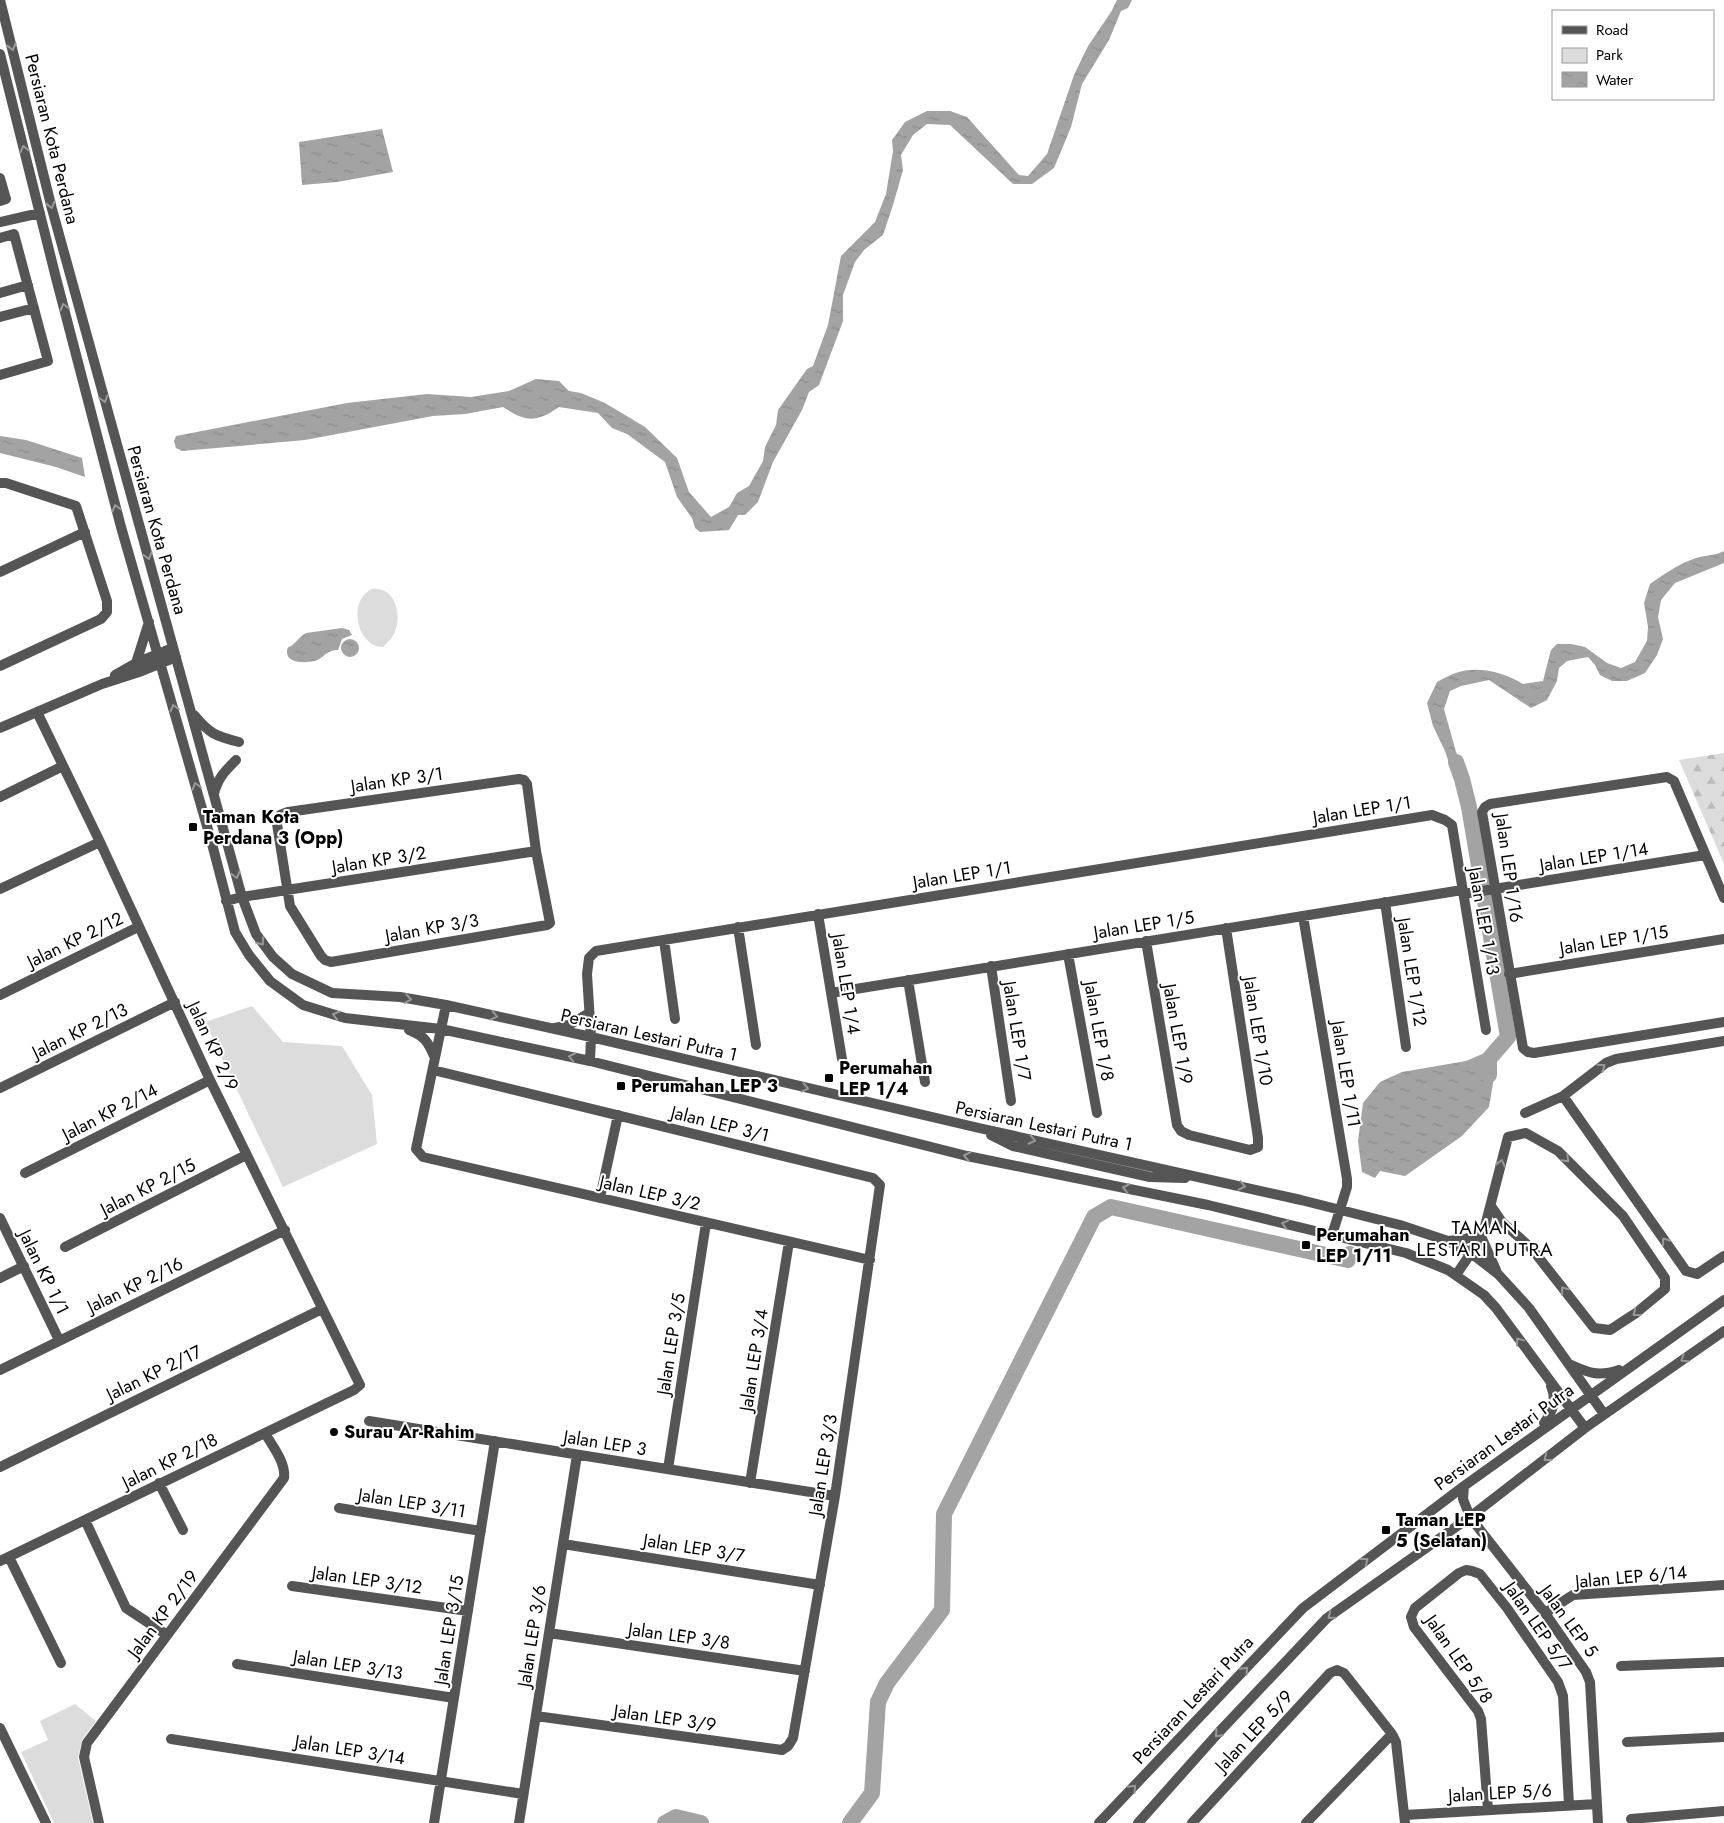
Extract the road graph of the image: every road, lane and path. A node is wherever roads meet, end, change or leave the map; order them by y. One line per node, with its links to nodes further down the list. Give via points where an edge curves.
1 (0, 0): 17 (street, Persiaran Kota Perdana, one-way to 17, via 52,209)
2 (0, 54): 5 (street, Persiaran Kota Perdana, one-way to 2)
3 (0, 178): 4 (street)
4 (3, 200)
5 (40, 213): 6 (street); 16 (street, Persiaran Kota Perdana, one-way to 5, via 104,463)
6 (0, 222)
7 (0, 238): 8 (street, via 14,234)
8 (28, 285): 9 (street); 10 (street)
9 (0, 293)
10 (34, 308): 11 (street); 12 (street, via 48,361)
11 (0, 317)
12 (0, 375)
13 (0, 483): 14 (street, via 6,482 76,506)
14 (85, 532): 15 (street); 20 (street, via 107,601 107,612 101,618)
15 (0, 572)
16 (149, 622): 18 (street, Persiaran Kota Perdana); 19 (street)
17 (175, 652): 18 (street); 23 (street, Persiaran Kota Perdana)
18 (160, 658): 19 (street); 21 (street); 40 (street, Persiaran Kota Perdana, one-way to 18)
19 (136, 662): 21 (street)
20 (0, 666)
21 (102, 684): 22 (street)
22 (37, 712): 24 (street); 27 (street, Jalan KP 2/9)
23 (192, 712): 25 (street, via 208,732); 28 (street, Persiaran Kota Perdana)
24 (0, 728)
25 (239, 742)
26 (236, 760): 28 (street, via 216,784)
27 (63, 766): 29 (street); 31 (street, Jalan KP 2/9)
28 (214, 794): 38 (street, Persiaran Kota Perdana, one-way to 38)
29 (0, 797)
30 (1445, 820): 37 (street, Jalan LEP 1/13, via 1452,825); 42 (street, Jalan LEP 1/1, via 1432,815)
31 (100, 842): 34 (street); 44 (street, Jalan KP 2/9)
32 (536, 851): 36 (street, Jalan KP 3/2); 36 (street, Jalan KP 3/3, via 550,919 547,925 331,962 321,956 308,936 290,906); 36 (street, Jalan KP 3/1, via 527,784 519,779 288,812 280,815 276,824)
33 (1705, 855): 35 (street, Jalan LEP 1/14); 35 (street, Jalan LEP 1/16, via 1674,781 1667,777 1490,804 1482,812); 39 (street, Jalan LEP 1/16)
34 (0, 889)
35 (1492, 890): 37 (street, Jalan LEP 1/14); 52 (street, Jalan LEP 1/16)
36 (288, 891): 38 (street, Jalan KP 3/2)
37 (1466, 892): 41 (street, Jalan LEP 1/5); 65 (street, Jalan LEP 1/13)
38 (242, 897): 40 (street, Jalan KP 3/2); 56 (street, Persiaran Kota Perdana, one-way to 56, via 256,934 273,957 292,974 332,993)
39 (1724, 898)
40 (226, 901): 61 (street, Persiaran Kota Perdana, one-way to 40, via 344,1018 303,1005 270,981 235,932)
41 (1385, 902): 43 (street, Jalan LEP 1/5); 69 (street, Jalan LEP 1/12)
42 (818, 914): 45 (street, Jalan LEP 1/1); 54 (street, Jalan LEP 1/4)
43 (1303, 916): 46 (street, Jalan LEP 1/5); 88 (street, Jalan LEP 1/11, via 1347,1179)
44 (138, 927): 55 (street, Jalan KP 2/12); 57 (street, Jalan KP 2/9)
45 (738, 927): 48 (street, Jalan LEP 1/1); 68 (street)
46 (1226, 928): 49 (street, Jalan LEP 1/5); 82 (street, Jalan LEP 1/10, via 1258,1147 1250,1150)
47 (1724, 939): 52 (street, Jalan LEP 1/15)
48 (664, 940): 59 (street, Jalan LEP 1/1, via 596,951 589,958 587,974); 60 (street)
49 (1146, 941): 50 (street, Jalan LEP 1/5); 82 (street, Jalan LEP 1/9, via 1177,1124)
50 (1068, 954): 51 (street, Jalan LEP 1/5); 79 (street, Jalan LEP 1/8)
51 (991, 966): 53 (street, Jalan LEP 1/5); 78 (street, Jalan LEP 1/7)
52 (1509, 974): 62 (street, Jalan LEP 1/16, via 1523,1048 1534,1054)
53 (908, 980): 54 (street, Jalan LEP 1/5); 75 (street)
54 (831, 992): 71 (street, Jalan LEP 1/4)
55 (0, 995)
56 (370, 996): 58 (street, Persiaran Lestari Putra 1, one-way to 58, via 400,997)
57 (175, 1002): 74 (street, Jalan KP 2/9); 76 (street, Jalan KP 2/13)
58 (446, 1005): 63 (street, Persiaran Lestari Putra 1, one-way to 63); 64 (street)
59 (590, 1013): 63 (street, via 569,1025); 66 (street, Jalan LEP 1/1)
60 (675, 1019)
61 (384, 1022): 64 (street); 70 (street, via 421,1034)
62 (1724, 1022)
63 (552, 1029): 66 (street, Persiaran Lestari Putra 1)
64 (441, 1030): 70 (street); 72 (street, one-way to 64)
65 (1486, 1030)
66 (591, 1037): 72 (street, Jalan LEP 1/1); 88 (street, Persiaran Lestari Putra 1, one-way to 88, via 979,1128 1013,1146 1150,1177 1210,1179)
67 (1724, 1041): 77 (street, one-way to 67, via 1616,1059)
68 (756, 1044)
69 (1406, 1047)
70 (435, 1058): 73 (street)
71 (842, 1059)
72 (590, 1061): 94 (street, one-way to 72, via 1208,1205 967,1156)
73 (432, 1070): 81 (street, Jalan LEP 3/1); 86 (street, Jalan LEP 3/2, via 416,1149 423,1157)
74 (210, 1080): 83 (street, Jalan KP 2/9); 84 (street, Jalan KP 2/14)
75 (925, 1082)
76 (0, 1088)
77 (1563, 1096): 80 (street); 99 (street, one-way to 77, via 1697,1274 1686,1271)
78 (1011, 1101)
79 (1097, 1113)
80 (1525, 1113)
81 (618, 1115): 85 (street, Jalan LEP 3/1, via 873,1178); 86 (street)
82 (1181, 1131)
83 (246, 1155): 92 (street, Jalan KP 2/9); 97 (street, Jalan KP 2/15)
84 (24, 1173)
85 (880, 1186): 100 (street, Jalan LEP 3/3)
86 (600, 1198): 90 (street, Jalan LEP 3/2)
87 (1491, 1206): 91 (street); 91 (street, one-way to 91, via 1508,1137 1526,1132 1558,1151 1623,1216 1665,1278 1665,1289 1610,1330 1594,1328 1532,1249); 93 (street)
88 (1340, 1210): 94 (street, Jalan LEP 1/11); 95 (street)
89 (0, 1218): 101 (street, Jalan KP 1/1)
90 (706, 1223): 96 (street, Jalan LEP 3/2); 124 (street, Jalan LEP 3/5)
91 (1508, 1228): 93 (street, via 1499,1224)
92 (285, 1230): 106 (street, Jalan KP 2/9); 108 (street, Jalan KP 2/16)
93 (1483, 1230): 95 (street, via 1465,1239); 98 (street); 102 (street, via 1488,1255)
94 (1332, 1236): 103 (street, via 1406,1253)
95 (1448, 1241): 98 (street)
96 (789, 1242): 100 (street, Jalan LEP 3/2); 125 (street, Jalan LEP 3/4)
97 (65, 1247)
98 (1471, 1253): 102 (street); 103 (street)
99 (1724, 1256)
100 (870, 1260): 128 (street, Jalan LEP 3/3)
101 (24, 1266): 104 (street); 108 (street, Jalan KP 1/1)
102 (1498, 1274): 109 (street, via 1529,1308)
103 (1456, 1275): 112 (street, one-way to 103, via 1496,1308)
104 (0, 1278)
105 (1724, 1300): 110 (street, Persiaran Lestari Putra)
106 (322, 1309): 113 (street, Jalan KP 2/9, via 360,1385); 123 (street, Jalan KP 2/17)
107 (1724, 1331): 116 (street, one-way to 116)
108 (59, 1340): 111 (street, Jalan KP 2/16)
109 (1568, 1364): 110 (street, via 1598,1375); 114 (street)
110 (1630, 1366): 114 (street, Persiaran Lestari Putra)
111 (0, 1370)
112 (1548, 1380): 115 (street); 119 (street, via 1555,1395 1554,1404 1552,1413)
113 (354, 1390): 120 (street, Jalan KP 2/18)
114 (1590, 1394): 115 (street, Persiaran Lestari Putra); 116 (street)
115 (1570, 1408): 118 (street); 119 (street, Persiaran Lestari Putra)
116 (1604, 1414): 118 (street)
117 (369, 1421): 121 (street, Jalan LEP 3)
118 (1585, 1428): 130 (street, one-way to 130)
119 (1538, 1432): 127 (street, Persiaran Lestari Putra)
120 (265, 1433): 126 (street, Jalan KP 2/18); 143 (street, Jalan KP 2/19, via 283,1465 284,1478)
121 (495, 1441): 122 (street, Jalan LEP 3); 133 (street, Jalan LEP 3/15)
122 (577, 1454): 124 (street, Jalan LEP 3); 134 (street, Jalan LEP 3/6)
123 (0, 1467)
124 (668, 1469): 125 (street, Jalan LEP 3)
125 (750, 1483): 128 (street, Jalan LEP 3)
126 (159, 1484): 131 (street, Jalan KP 2/18); 132 (street)
127 (1464, 1486): 130 (street, via 1463,1499); 169 (street, Persiaran Lestari Putra, one-way to 127, via 1303,1608)
128 (836, 1496): 137 (street, Jalan LEP 3/3)
129 (339, 1508): 133 (street, Jalan LEP 3/11)
130 (1470, 1517): 141 (street, Jalan LEP 5); 170 (street, one-way to 170, via 1327,1618)
131 (85, 1520): 135 (street, Jalan KP 2/18); 143 (street, via 126,1608)
132 (183, 1530)
133 (481, 1531): 140 (street, Jalan LEP 3/15)
134 (563, 1544): 137 (street, Jalan LEP 3/7); 142 (street, Jalan LEP 3/6)
135 (4, 1559): 145 (street)
136 (1466, 1570): 160 (street, Jalan LEP 5/7, via 1480,1574 1558,1682 1563,1696); 161 (street, Jalan LEP 5/8, via 1415,1608 1411,1617 1414,1627 1478,1711)
137 (820, 1585): 148 (street, Jalan LEP 3/3)
138 (1724, 1585): 141 (street, Jalan LEP 6/14, via 1574,1595)
139 (292, 1586): 140 (street, Jalan LEP 3/12)
140 (468, 1611): 149 (street, Jalan LEP 3/15)
141 (1545, 1613): 159 (street, Jalan LEP 5, via 1590,1682)
142 (549, 1633): 148 (street, Jalan LEP 3/8); 150 (street, Jalan LEP 3/6)
143 (167, 1635): 166 (street, Jalan KP 2/19, via 87,1743 84,1757)
144 (1724, 1662): 147 (street)
145 (60, 1663)
146 (237, 1664): 149 (street, Jalan LEP 3/13)
147 (1621, 1666)
148 (805, 1671): 156 (street, Jalan LEP 3/3, via 793,1738)
149 (454, 1698): 157 (street, Jalan LEP 3/15)
150 (536, 1716): 156 (street, Jalan LEP 3/9, via 782,1750); 158 (street, Jalan LEP 3/6)
151 (0, 1728): 165 (street)
152 (1392, 1734): 163 (street, via 1398,1749); 171 (street, Jalan LEP 5/9, via 1344,1672 1330,1673); 172 (street)
153 (1724, 1737): 155 (street)
154 (171, 1739): 157 (street, Jalan LEP 3/14)
155 (1627, 1742)
156 (788, 1746)
157 (441, 1781): 158 (street, Jalan LEP 3/14); 167 (street, Jalan LEP 3/15)
158 (523, 1794): 168 (street, Jalan LEP 3/6)
159 (1597, 1804): 160 (street, Jalan LEP 5/6); 173 (street, Jalan LEP 5)
160 (1569, 1805): 161 (street, Jalan LEP 5/6)
161 (1488, 1810): 163 (street, Jalan LEP 5/6)
162 (1724, 1812): 164 (street)
163 (1405, 1819)
164 (1632, 1819)
165 (46, 1823)
166 (99, 1823)
167 (434, 1823)
168 (519, 1823)
169 (1099, 1823)
170 (1138, 1823)
171 (1192, 1823)
172 (1306, 1823)
173 (1598, 1823)

